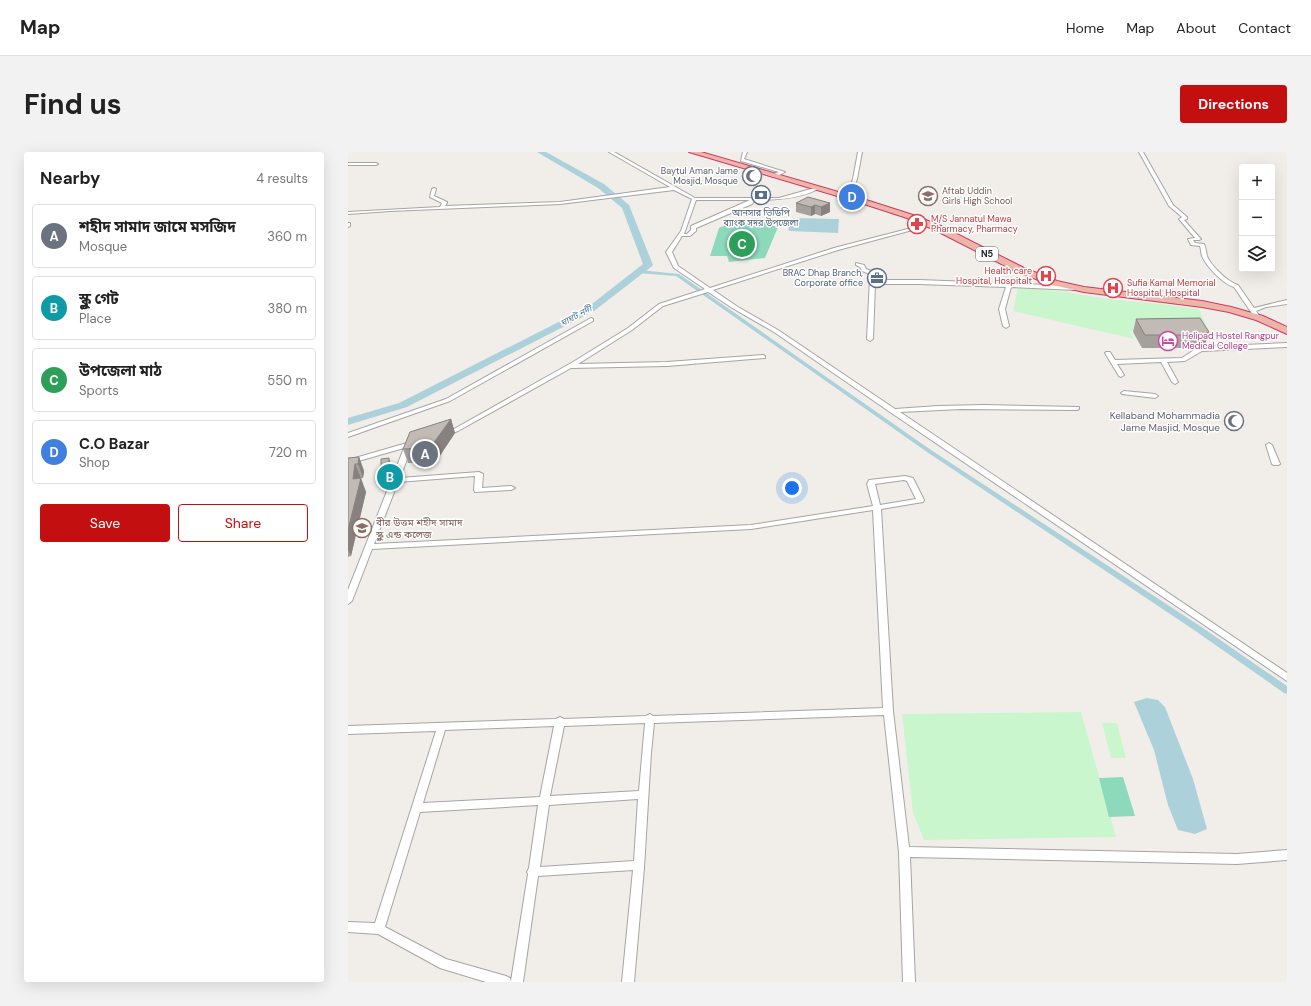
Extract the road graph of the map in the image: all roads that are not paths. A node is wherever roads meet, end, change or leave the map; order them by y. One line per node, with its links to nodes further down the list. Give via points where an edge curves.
1 (611, 152): 9 (street)
2 (693, 152): 8 (highway, N5)
3 (745, 152): 8 (street, via 742,160 783,172)
4 (860, 152): 12 (street)
5 (1142, 152): 25 (street, via 1171,206 1186,218 1181,219 1199,239 1190,239 1193,244 1202,245 1212,269 1236,286)
6 (348, 164): 7 (street)
7 (376, 164)
8 (774, 176): 10 (highway, N5)
9 (676, 188): 14 (street); 15 (street, via 560,204)
10 (816, 188): 12 (highway, N5); 13 (street, via 779,199)
11 (434, 189): 15 (street, via 432,197 444,203)
12 (848, 197): 17 (highway, N5, via 903,213)
13 (754, 199): 14 (street); 18 (street, via 693,227 694,230 688,235)
14 (694, 200): 18 (street)
15 (442, 208): 16 (street)
16 (348, 213)
17 (929, 224): 22 (highway, N5, via 1032,276); 23 (street, via 836,249)
18 (681, 235): 23 (street, via 669,252 676,267)
19 (858, 264): 20 (street, via 864,270 872,272)
20 (872, 282): 21 (street); 29 (street)
21 (1009, 285): 22 (street); 27 (street, via 1002,309)
22 (1076, 288): 25 (highway, N5, via 1198,302)
23 (708, 289): 35 (street, via 661,305); 41 (street, via 776,331)
24 (1287, 302): 25 (street, via 1265,306)
25 (1255, 314): 28 (highway, N5)
26 (591, 320): 42 (street, via 448,400)
27 (1006, 326)
28 (1287, 331)
29 (870, 339)
30 (1287, 345): 33 (street, via 1201,349 1194,351 1186,359)
31 (1108, 353): 34 (street)
32 (763, 357): 35 (street, via 667,364)
33 (1163, 360): 34 (street); 37 (street)
34 (1113, 362): 36 (street)
35 (571, 366): 43 (street, via 456,430)
36 (1121, 375)
37 (1175, 382)
38 (1124, 394): 39 (street)
39 (1155, 396)
40 (1077, 408): 41 (street, via 956,406)
41 (892, 411): 54 (street)
42 (348, 435)
43 (436, 436)
44 (422, 440): 45 (street)
45 (409, 444): 47 (street); 49 (street)
46 (1269, 445): 48 (street)
47 (348, 462)
48 (1276, 464)
49 (396, 480): 50 (street, via 479,474 478,490); 52 (street)
50 (511, 488)
51 (878, 508): 51 (street, via 892,505 920,500 910,480 905,478 872,482 870,484); 52 (street, via 751,527); 55 (street)
52 (369, 547): 53 (street)
53 (348, 600)
54 (1287, 678)
55 (888, 711): 56 (street); 63 (street)
56 (650, 718): 57 (street); 60 (street)
57 (560, 722): 58 (street); 61 (street)
58 (442, 726): 59 (street); 62 (street)
59 (348, 730)
60 (643, 795): 61 (street); 65 (street)
61 (544, 801): 62 (street); 66 (street)
62 (416, 808): 68 (street)
63 (904, 852): 64 (street, via 1237,859); 72 (street)
64 (1287, 855)
65 (639, 865): 66 (street); 71 (street)
66 (532, 872): 70 (street)
67 (348, 927): 68 (street)
68 (379, 929): 69 (street, via 444,964)
69 (506, 982)
70 (517, 982)
71 (628, 982)
72 (908, 982)

